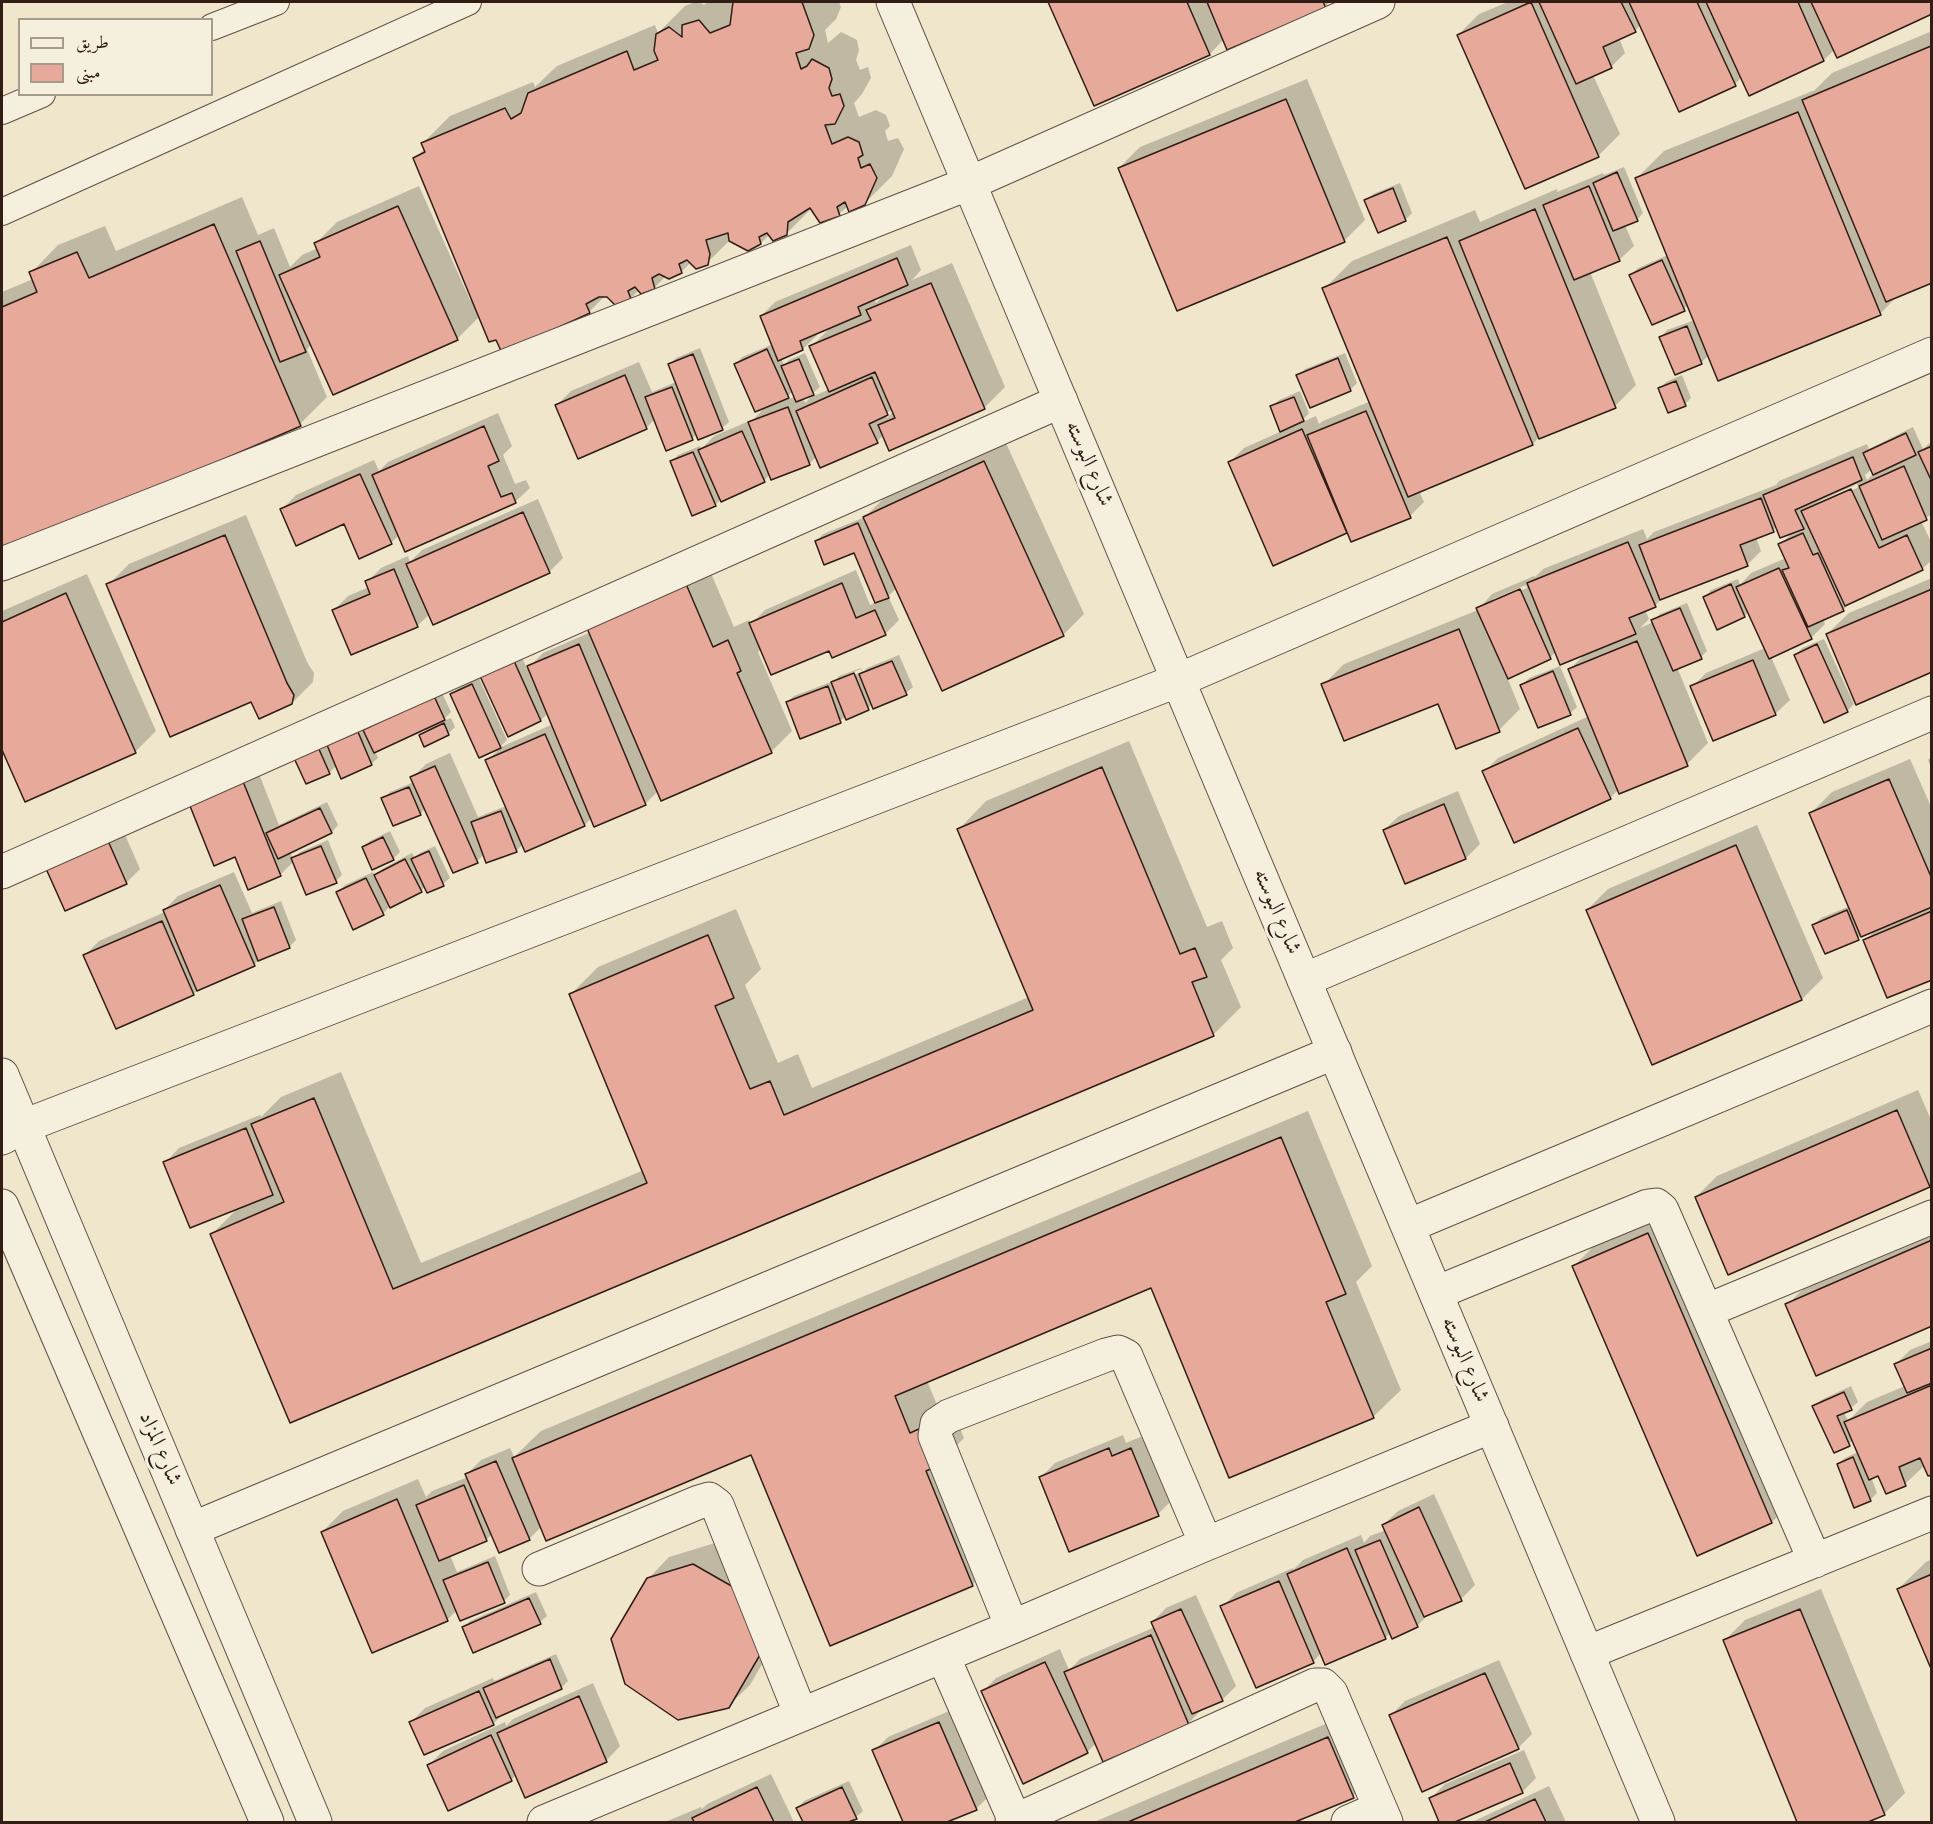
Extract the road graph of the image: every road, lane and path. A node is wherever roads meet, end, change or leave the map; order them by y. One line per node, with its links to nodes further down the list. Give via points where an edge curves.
1 (276, 2): 5 (lane)
2 (468, 2): 9 (lane)
3 (894, 2): 8 (street, شارع البوسته)
4 (1378, 2): 8 (street)
5 (213, 27)
6 (37, 96): 7 (lane)
7 (2, 111)
8 (970, 183): 11 (street, شارع البوسته); 12 (street)
9 (2, 212)
10 (1932, 354): 13 (street)
11 (1061, 401): 13 (street, شارع البوسته); 15 (street)
12 (2, 564)
13 (1179, 680): 16 (street, شارع البوسته); 20 (street)
14 (1932, 713): 16 (street)
15 (2, 872)
16 (1304, 980): 18 (street, شارع البوسته)
17 (1932, 1005): 23 (street)
18 (1335, 1052): 23 (street, شارع البوسته); 28 (street)
19 (2, 1075): 20 (street, شارع المزاد)
20 (13, 1132): 28 (street, شارع المزاد)
21 (2, 1206): 37 (street)
22 (1932, 1218): 25 (street)
23 (1408, 1226): 24 (street, شارع البوسته)
24 (1436, 1293): 25 (street, via 1656,1205 1662,1210); 26 (street, شارع البوسته)
25 (1706, 1311): 30 (street)
26 (1492, 1426): 29 (street); 33 (street, شارع البوسته)
27 (1932, 1513): 30 (street)
28 (192, 1528): 38 (street, شارع المزاد)
29 (1206, 1544): 32 (street); 32 (street, via 1126,1356 1118,1352 949,1416 937,1424 935,1436)
30 (1815, 1561): 33 (street)
31 (539, 1569): 35 (street, via 709,1499 717,1505)
32 (1012, 1628): 34 (street)
33 (1587, 1653): 42 (street, شارع البوسته)
34 (943, 1656): 35 (street); 40 (street)
35 (801, 1714): 39 (street)
36 (1383, 1815): 40 (street, via 1331,1693 1323,1684); 41 (street)
37 (267, 1822)
38 (315, 1822)
39 (544, 1822)
40 (1014, 1822)
41 (1348, 1822)
42 (1658, 1822)

